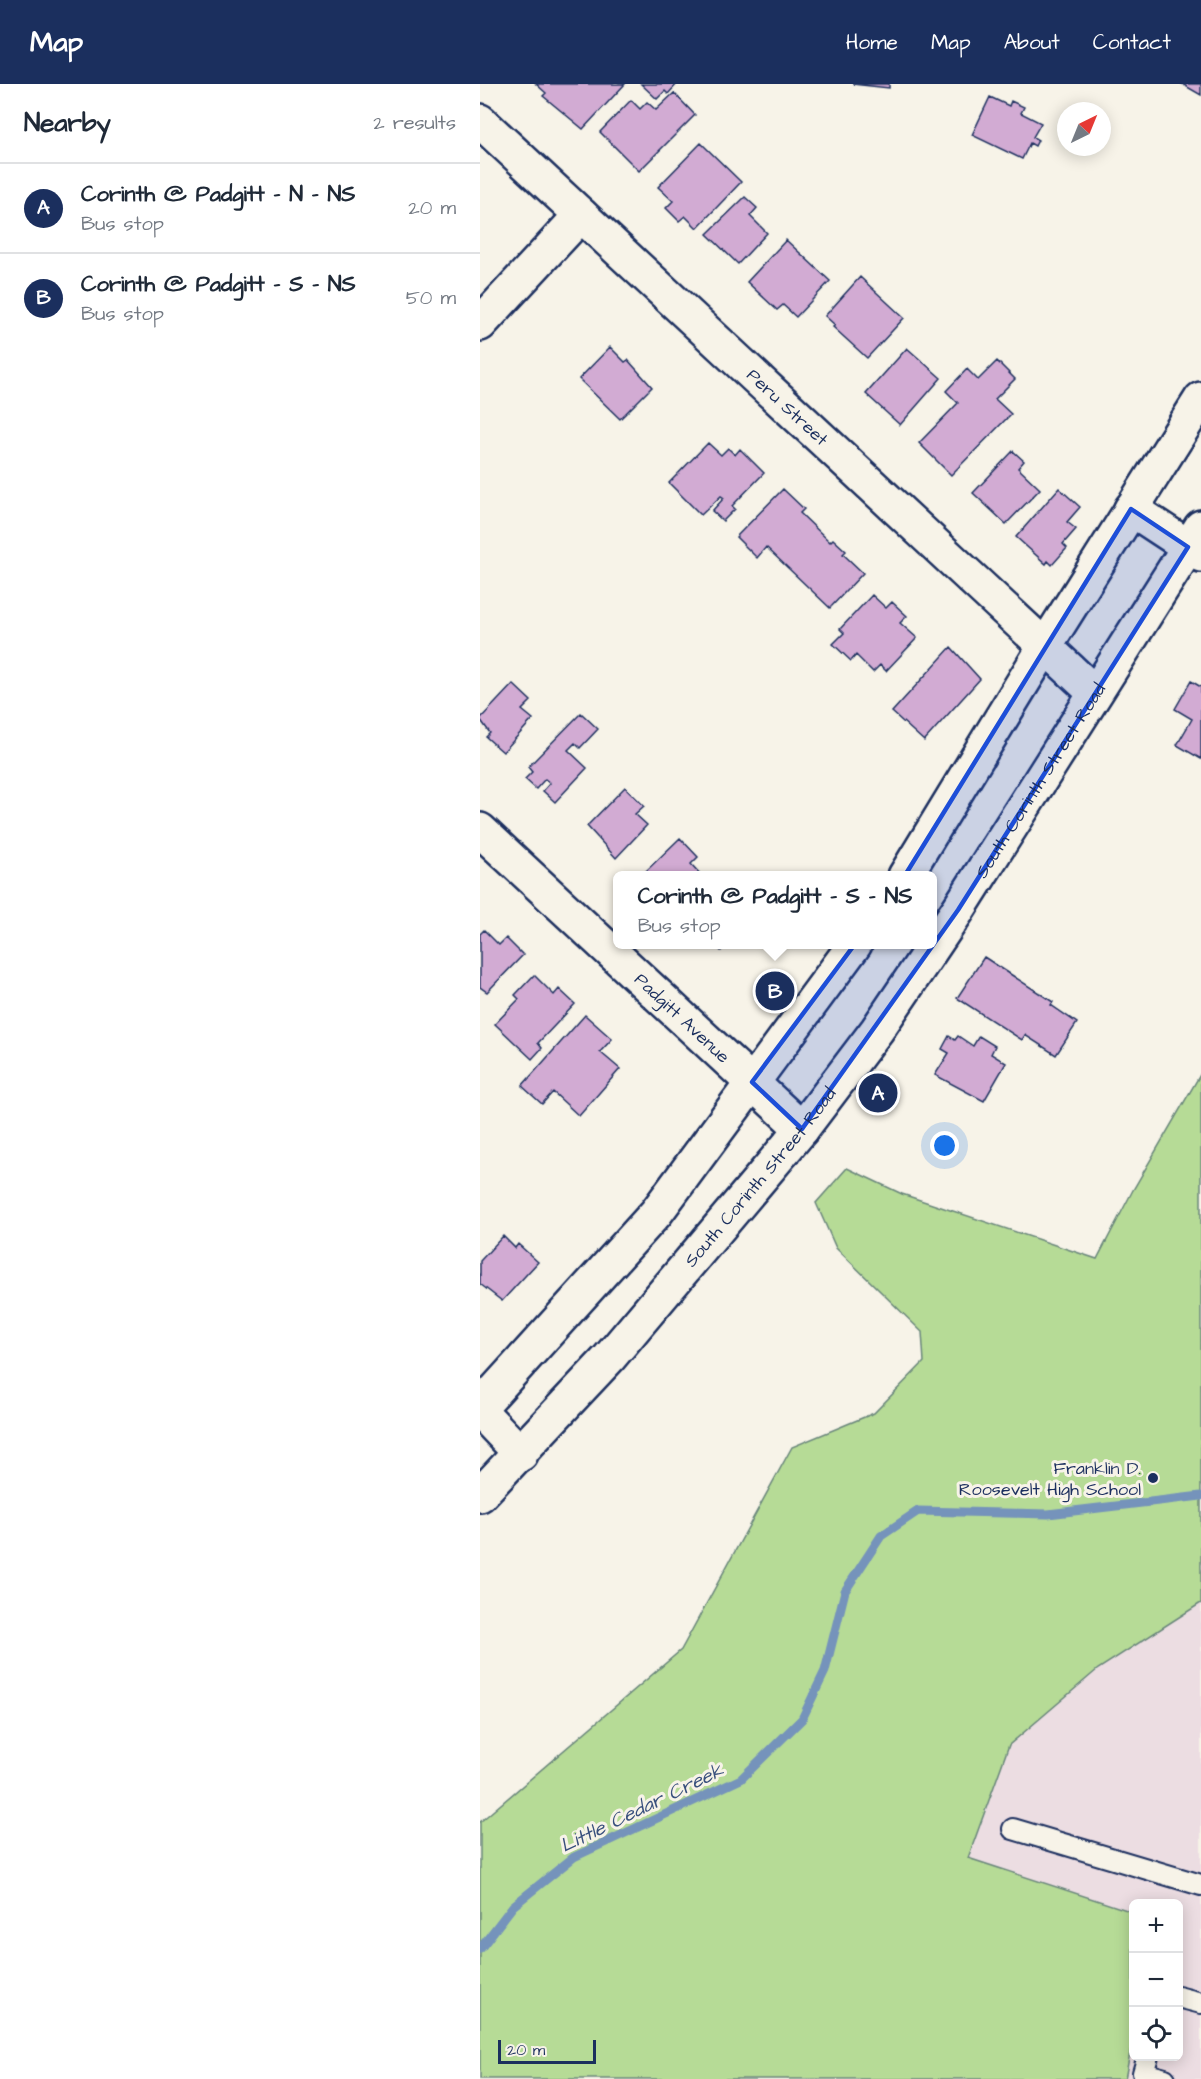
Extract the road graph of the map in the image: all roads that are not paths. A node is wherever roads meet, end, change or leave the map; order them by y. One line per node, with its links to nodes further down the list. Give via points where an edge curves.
1 (480, 121): 2 (main road, Peru Street)
2 (581, 216): 3 (main road); 7 (main road, Peru Street)
3 (480, 324)
4 (1201, 399): 5 (main road)
5 (1131, 509): 6 (main road); 7 (main road)
6 (1197, 543): 8 (main road, South Corinth Street Road)
7 (1044, 648): 8 (main road, Peru Street); 10 (main road)
8 (1095, 693): 11 (main road, South Corinth Street Road)
9 (480, 830): 14 (main road, Padgitt Avenue)
10 (908, 871)
11 (937, 941)
12 (852, 949): 14 (main road)
13 (932, 949): 15 (main road, South Corinth Street Road)
14 (752, 1082): 15 (main road, Padgitt Avenue); 16 (main road, via 656,1214)
15 (802, 1129): 17 (main road, South Corinth Street Road, via 609,1358)
16 (480, 1409): 17 (main road)
17 (521, 1454): 18 (main road, South Corinth Street Road)
18 (480, 1495)
19 (1013, 1829): 20 (lane)
20 (1201, 1885)
21 (1183, 1998): 22 (lane)
22 (1201, 2002)
23 (1147, 2061): 24 (lane, via 1143,2073)
24 (1166, 2079)

